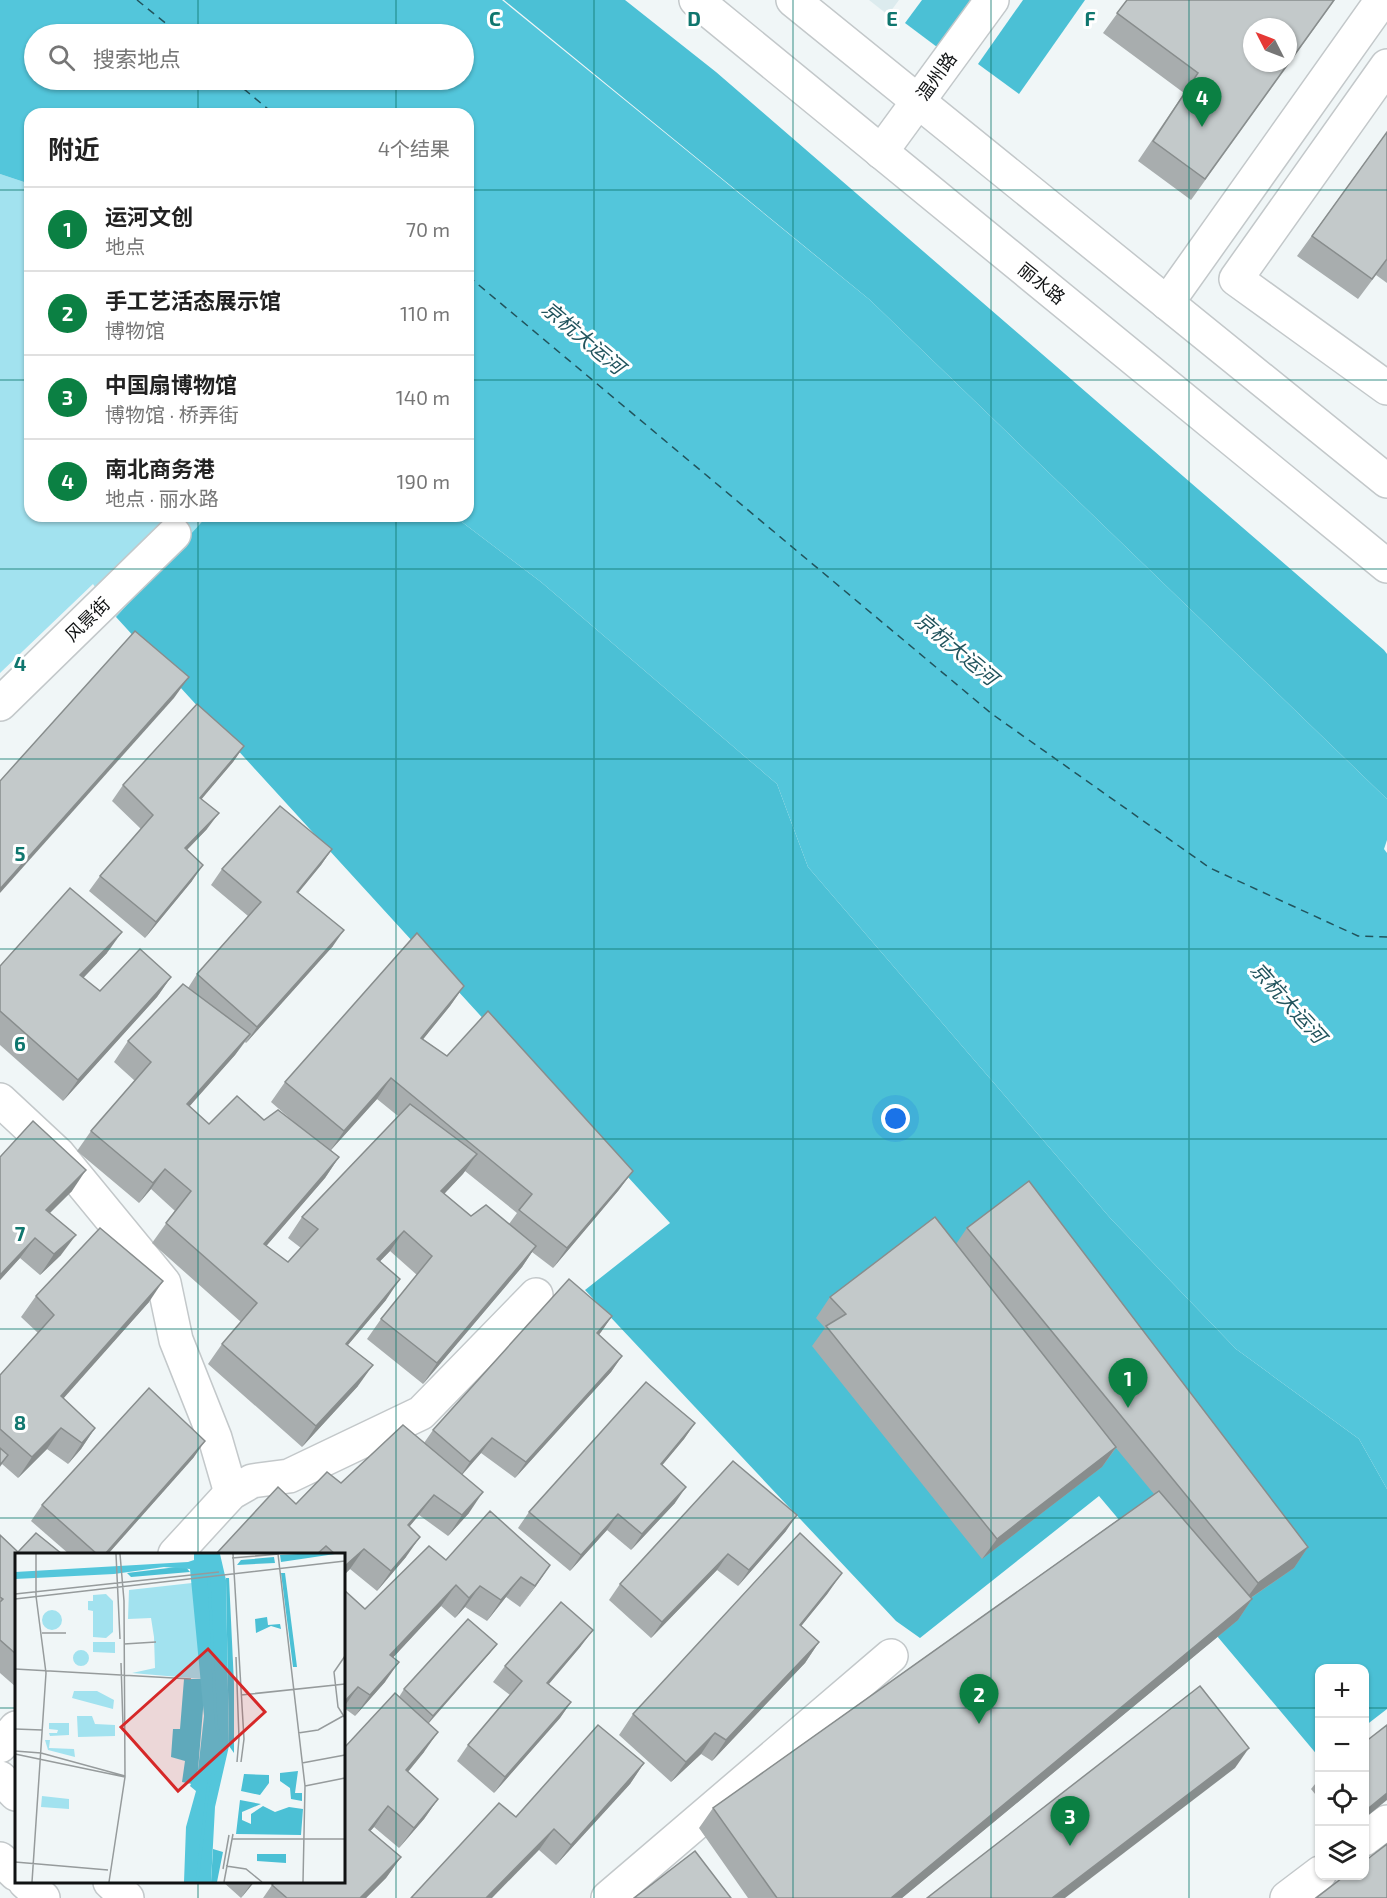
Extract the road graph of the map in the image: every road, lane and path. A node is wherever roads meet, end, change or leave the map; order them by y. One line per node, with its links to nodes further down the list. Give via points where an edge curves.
1 (696, 0): 7 (main road, 丽水路)
2 (793, 0): 6 (main road)
3 (992, 0): 6 (main road, 温州路)
4 (1382, 0): 8 (main road)
5 (1387, 66): 9 (main road, via 1236,279)
6 (918, 101): 7 (main road, 温州路); 8 (main road)
7 (881, 152): 12 (main road, 丽水路)
8 (1167, 303): 10 (main road)
9 (1387, 388)
10 (1387, 481)
11 (174, 534): 13 (main road, 风景街)
12 (1387, 566)
13 (0, 704)
14 (5, 1114): 16 (main road, via 58,1154 164,1283 176,1340 215,1438)
15 (536, 1295): 16 (main road, via 421,1413 289,1476 252,1481)
16 (231, 1493): 17 (main road)
17 (176, 1553)
18 (891, 1656): 32 (main road)
19 (15, 1729): 20 (main road)
20 (0, 1746)
21 (0, 1778): 22 (main road)
22 (15, 1793)
23 (1387, 1822): 24 (main road)
24 (1369, 1836)
25 (0, 1859): 26 (main road)
26 (15, 1873)
27 (1315, 1877): 33 (main road)
28 (27, 1883): 30 (main road)
29 (112, 1883): 31 (main road)
30 (43, 1898)
31 (128, 1898)
32 (608, 1898)
33 (1287, 1898)

